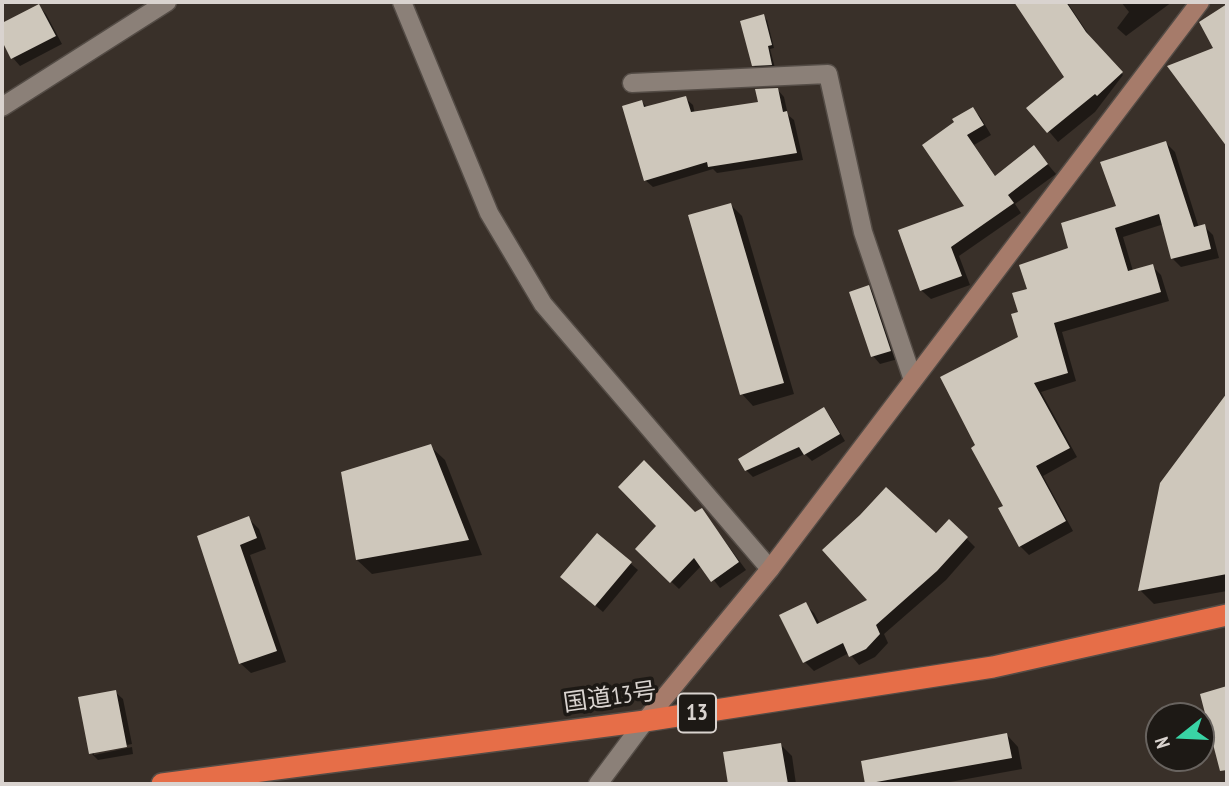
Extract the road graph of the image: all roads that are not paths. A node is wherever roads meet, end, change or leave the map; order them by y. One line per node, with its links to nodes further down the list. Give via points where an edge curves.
1 (167, 2): 5 (street)
2 (402, 2): 7 (street, via 489,213 543,304)
3 (1200, 2): 6 (street)
4 (632, 83): 6 (street, via 828,74 863,232)
5 (2, 107)
6 (913, 380): 7 (street)
7 (769, 569): 9 (street)
8 (1227, 615): 9 (highway, 国道13号 / 13, via 993,667)
9 (645, 721): 10 (highway, 国道13号 / 13); 11 (street)
10 (162, 784)
11 (598, 784)

